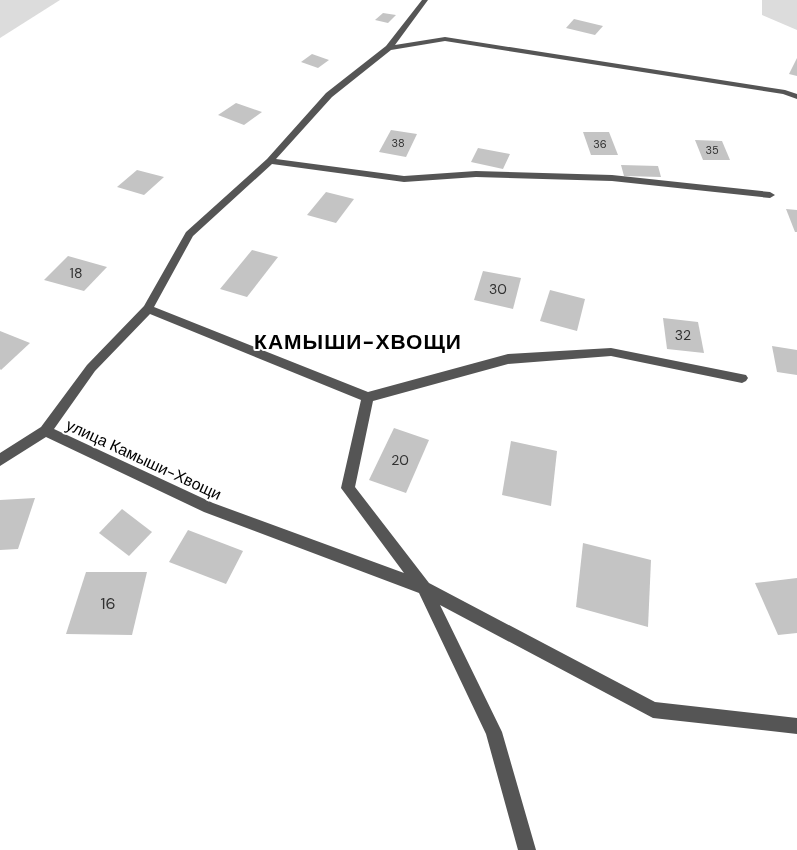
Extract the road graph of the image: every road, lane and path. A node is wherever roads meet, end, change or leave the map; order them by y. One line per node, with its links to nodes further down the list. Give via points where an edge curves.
1 (425, 0): 2 (street, улица Камыши-Хвощи)
2 (389, 48): 3 (street, via 445,39 785,92); 4 (street, улица Камыши-Хвощи, via 330,95)
3 (797, 97)
4 (270, 161): 5 (street, via 404,179 476,174 612,178); 6 (street, улица Камыши-Хвощи, via 189,234)
5 (770, 195)
6 (148, 309): 8 (street); 9 (street, улица Камыши-Хвощи, via 91,368)
7 (742, 378): 8 (street, via 610,352 508,359)
8 (368, 397): 11 (street, via 348,488)
9 (45, 431): 10 (street); 11 (street, улица Камыши-Хвощи, via 209,508)
10 (0, 460)
11 (424, 588): 12 (street, улица Камыши-Хвощи, via 653,710); 13 (street, via 494,732)
12 (797, 726)
13 (527, 850)

